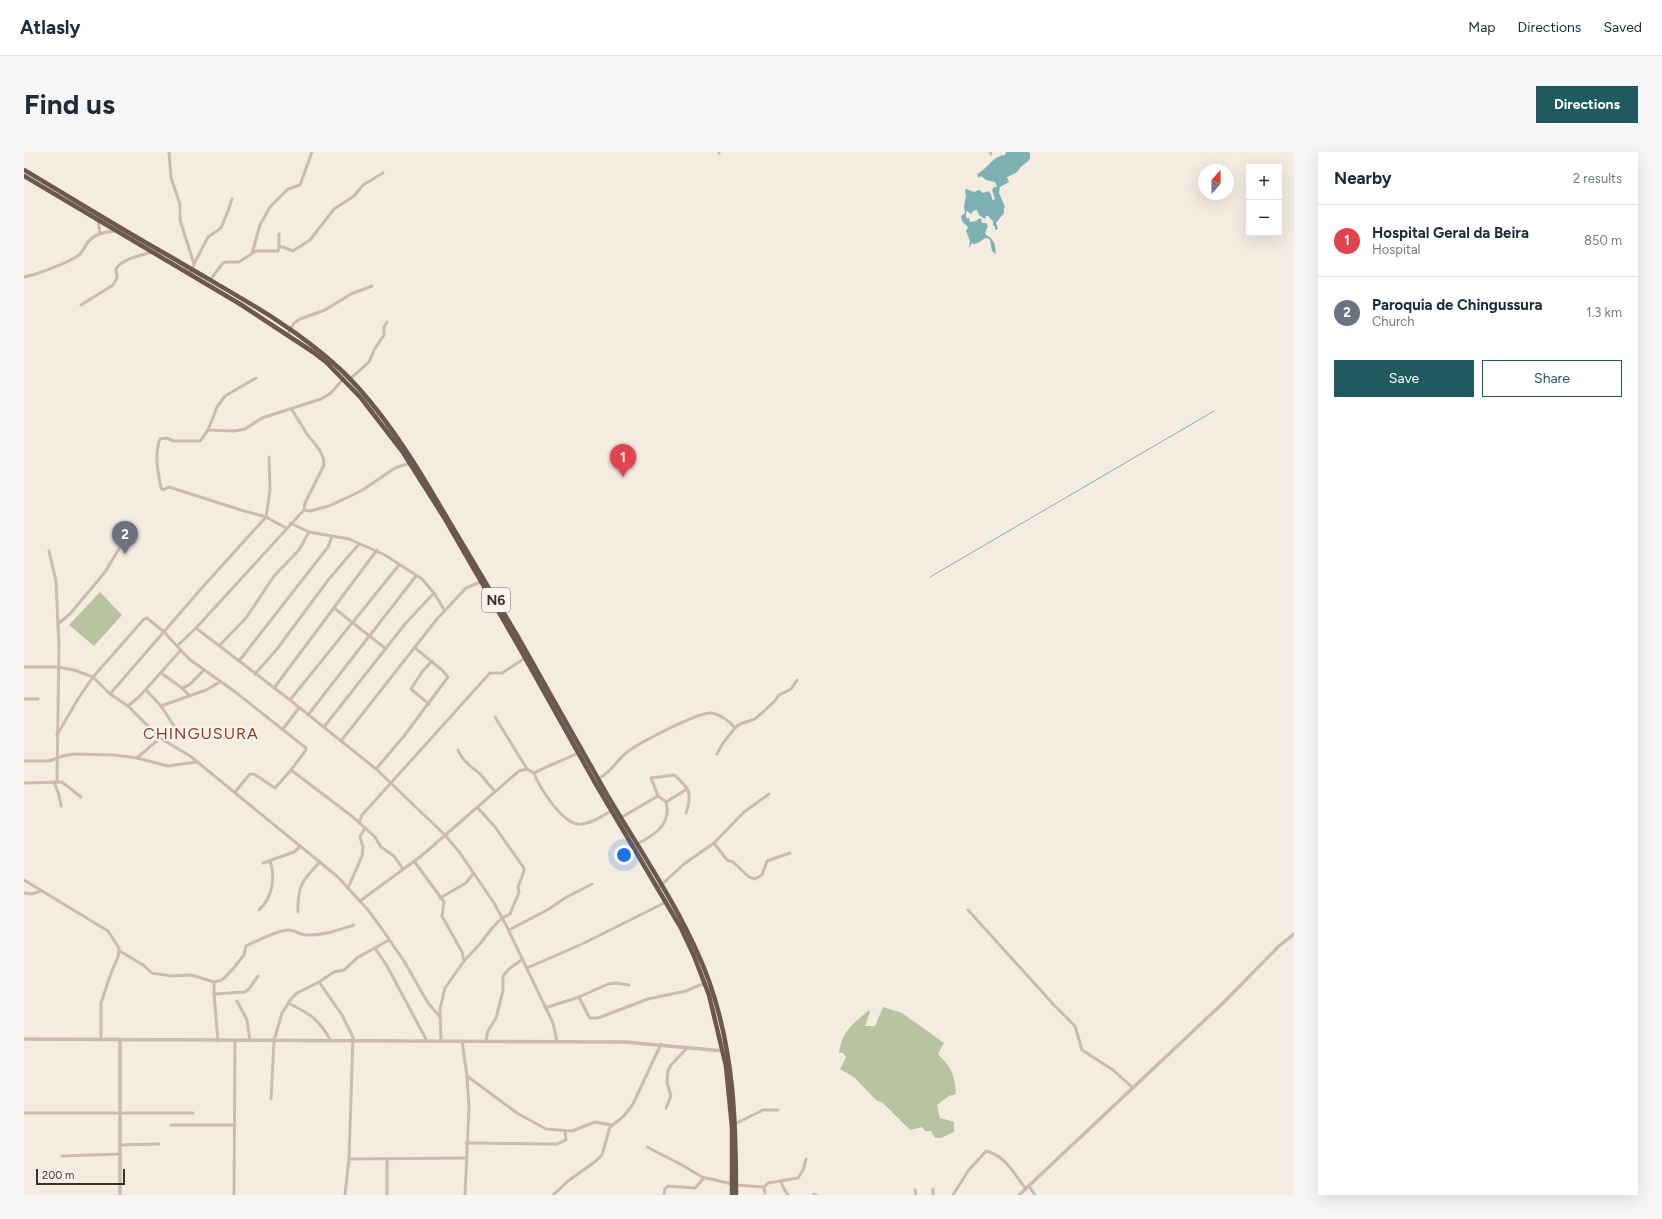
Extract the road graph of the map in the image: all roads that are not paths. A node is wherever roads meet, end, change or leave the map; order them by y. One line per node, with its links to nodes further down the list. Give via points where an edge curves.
1 (312, 152): 13 (street, via 300,185 288,189 268,210 260,225)
2 (168, 153): 14 (street, via 171,178 180,204 180,220)
3 (24, 170): 15 (highway, N6)
4 (383, 173): 11 (street, via 363,184 354,196 331,212 310,240 293,251)
5 (24, 176): 7 (highway, N6)
6 (232, 199): 14 (street, via 221,228 208,237)
7 (98, 220): 8 (highway, N6); 9 (street)
8 (117, 231): 9 (street); 12 (highway, N6)
9 (100, 234): 17 (street, via 87,242 80,255)
10 (279, 234): 11 (street)
11 (279, 247): 13 (street, via 279,250 275,251 261,250)
12 (152, 252): 16 (highway, N6); 20 (street, via 119,264 113,285)
13 (252, 253): 18 (street, via 237,262 223,263)
14 (194, 264): 15 (street)
15 (192, 270): 16 (street); 18 (highway, N6)
16 (190, 275): 23 (highway, N6)
17 (24, 276)
18 (210, 280): 22 (highway, N6)
19 (372, 286): 22 (street, via 294,323)
20 (81, 304)
21 (387, 322): 26 (street, via 384,335 369,362)
22 (291, 329): 23 (street); 26 (highway, N6, via 317,348)
23 (288, 334): 25 (highway, N6, via 326,362)
24 (256, 378): 28 (street, via 225,396 217,407)
25 (343, 379): 27 (street, via 331,393); 30 (highway, N6, via 376,416)
26 (350, 379): 100 (highway, N6, via 415,464 518,636)
27 (292, 410): 28 (street, via 262,418 241,431); 31 (street, via 322,453 324,463)
28 (208, 430): 32 (street, via 202,439 196,442 160,438 157,460 161,488 163,490 169,487)
29 (269, 457): 32 (street, via 270,490)
30 (410, 463): 31 (street, via 395,468 361,491 329,506 310,512); 43 (highway, N6)
31 (304, 510): 33 (street)
32 (266, 517): 34 (street); 50 (street)
33 (290, 524): 34 (street); 35 (street)
34 (286, 528): 49 (street)
35 (309, 532): 36 (street); 53 (street, via 299,550 274,576 246,618)
36 (332, 536): 37 (street, via 346,537); 58 (street, via 328,546)
37 (359, 544): 39 (street); 64 (street, via 329,578 277,649)
38 (120, 547): 48 (street, via 105,572 70,614)
39 (377, 550): 41 (street); 45 (street)
40 (49, 551): 48 (street, via 56,581)
41 (400, 565): 42 (street); 47 (street)
42 (416, 576): 44 (street); 51 (street)
43 (480, 582): 46 (street, via 466,588); 57 (highway, N6)
44 (434, 593): 46 (street); 55 (street)
45 (334, 608): 47 (street); 69 (street)
46 (445, 611): 54 (street)
47 (353, 623): 51 (street); 75 (street)
48 (58, 624): 61 (street)
49 (196, 628): 52 (street); 53 (street)
50 (164, 632): 52 (street); 65 (street, via 144,618); 71 (street)
51 (370, 636): 55 (street); 80 (street)
52 (177, 646): 56 (street)
53 (220, 646): 58 (street)
54 (414, 648): 59 (street); 88 (street)
55 (386, 649): 82 (street)
56 (181, 650): 62 (street); 63 (street)
57 (525, 658): 90 (highway, N6); 103 (street, via 502,673 490,673)
58 (239, 661): 64 (street)
59 (432, 661): 76 (street, via 448,678); 76 (street, via 411,689)
60 (24, 667): 61 (street)
61 (58, 667): 65 (street); 86 (street)
62 (204, 670): 67 (street); 68 (street, via 189,685)
63 (161, 673): 68 (street); 70 (street)
64 (255, 674): 69 (street)
65 (93, 678): 71 (street); 86 (street)
66 (797, 680): 83 (street, via 791,689 779,696 755,719)
67 (220, 682): 72 (street); 85 (street)
68 (182, 688): 72 (street)
69 (274, 688): 75 (street)
70 (146, 690): 77 (street); 78 (street)
71 (110, 694): 77 (street)
72 (190, 696): 78 (street)
73 (38, 699): 74 (street)
74 (24, 700)
75 (290, 700): 79 (street)
76 (429, 704): 96 (street)
77 (128, 706): 87 (street)
78 (161, 706): 84 (street)
79 (299, 708): 80 (street); 85 (street)
80 (308, 715): 82 (street)
81 (495, 717): 97 (street)
82 (324, 728): 88 (street)
83 (735, 728): 91 (street); 100 (street, via 711,713 692,718 630,750 610,771)
84 (176, 729)
85 (283, 729): 98 (street, via 306,749)
86 (57, 735): 93 (street)
87 (160, 738): 92 (street); 95 (street)
88 (341, 741): 96 (street)
89 (458, 750): 105 (street, via 465,762 481,774)
90 (578, 753): 99 (street); 113 (highway, N6)
91 (717, 754)
92 (137, 758): 93 (street, via 74,754); 95 (street, via 168,766)
93 (57, 759): 94 (street); 101 (street)
94 (24, 761)
95 (197, 762): 106 (street)
96 (376, 769): 103 (street)
97 (527, 769): 99 (street); 105 (street, via 519,772)
98 (292, 770): 106 (street, via 275,788 250,774); 116 (street)
99 (534, 773): 113 (street, via 544,794 564,816 576,824)
100 (598, 778): 117 (highway, N6)
101 (55, 782): 102 (street); 108 (street, via 65,783); 111 (street)
102 (24, 783)
103 (391, 783): 115 (street); 120 (street)
104 (687, 789): 109 (street, via 674,775 652,777); 110 (street); 114 (street, via 690,800)
105 (495, 791): 112 (street)
106 (235, 792): 123 (street)
107 (768, 794): 121 (street, via 744,812)
108 (81, 796)
109 (658, 796): 110 (street); 117 (street)
110 (666, 802): 122 (street, via 667,818 660,830)
111 (61, 806)
112 (478, 808): 120 (street); 143 (street, via 524,868 513,909)
113 (611, 811): 133 (highway, N6)
114 (686, 813)
115 (362, 815): 116 (street); 118 (street)
116 (353, 817): 118 (street)
117 (622, 817): 122 (highway, N6)
118 (359, 823): 119 (street)
119 (365, 828): 129 (street, via 394,856); 134 (street, via 360,837 362,856)
120 (445, 835): 126 (street); 130 (street)
121 (714, 843): 124 (street, via 727,860 755,879 762,875 767,860); 133 (street, via 684,864)
122 (637, 844): 133 (highway, N6)
123 (300, 847): 125 (street); 128 (street)
124 (790, 853)
125 (270, 861): 127 (street); 140 (street, via 272,884 266,903)
126 (414, 861): 129 (street); 137 (street)
127 (263, 862)
128 (320, 862): 134 (street); 142 (street, via 303,879)
129 (403, 869): 138 (street)
130 (473, 874): 137 (street, via 466,882); 143 (street)
131 (24, 880): 135 (street)
132 (592, 884): 145 (street)
133 (660, 886): 139 (highway, N6); 190 (highway, N6, via 685,928 700,960 718,1010 727,1044)
134 (348, 888): 138 (street)
135 (41, 891): 136 (street); 149 (street, via 108,931)
136 (24, 894)
137 (440, 898): 151 (street, via 444,902 442,916 462,952)
138 (360, 901): 147 (street)
139 (666, 902): 152 (street); 156 (highway, N6, via 681,928)
140 (259, 910)
141 (968, 910): 182 (street, via 1075,1026 1082,1050 1113,1070)
142 (298, 912)
143 (502, 918): 145 (street); 151 (street)
144 (354, 925): 154 (street, via 319,934 301,934 288,929 260,939 246,946 244,955 232,970 222,980)
145 (509, 930): 150 (street)
146 (1294, 935): 182 (street)
147 (389, 940): 148 (street); 163 (street)
148 (375, 948): 155 (street, via 357,958 344,970 334,972); 173 (street)
149 (120, 951): 154 (street, via 152,973 172,976 187,974); 165 (street, via 101,1003)
150 (523, 959): 152 (street); 176 (street, via 503,976 503,991 496,1018 488,1031)
151 (464, 961): 163 (street, via 442,994)
152 (528, 968): 162 (street)
153 (258, 976): 158 (street, via 244,992)
154 (214, 982): 158 (street)
155 (319, 982): 161 (street, via 297,993); 172 (street, via 342,1015)
156 (705, 983): 159 (street, via 686,991 648,999 598,1018 590,1018); 180 (highway, N6)
157 (629, 985): 159 (street, via 608,984)
158 (214, 994): 168 (street)
159 (579, 997): 162 (street)
160 (237, 1001): 170 (street, via 248,1020)
161 (288, 1003): 167 (street, via 310,1014); 171 (street, via 278,1024)
162 (545, 1008): 177 (street, via 556,1030)
163 (440, 1018): 174 (street)
164 (24, 1039): 165 (street)
165 (101, 1040): 166 (street)
166 (120, 1040): 168 (street); 187 (street)
167 (331, 1040): 171 (street); 172 (street)
168 (218, 1041): 169 (street)
169 (235, 1041): 170 (street); 191 (street)
170 (250, 1041): 171 (street)
171 (274, 1041): 183 (street)
172 (353, 1041): 173 (street); 201 (street)
173 (426, 1041): 174 (street)
174 (441, 1041): 175 (street)
175 (462, 1041): 176 (street); 181 (street)
176 (486, 1041): 177 (street)
177 (557, 1042): 178 (street)
178 (661, 1044): 179 (street); 192 (street, via 633,1104 624,1116)
179 (688, 1047): 180 (street); 184 (street, via 671,1064 668,1071 667,1082 671,1096)
180 (723, 1051): 206 (highway, N6, via 731,1105)
181 (467, 1076): 193 (street, via 540,1127); 194 (street, via 469,1108)
182 (1133, 1088): 208 (street)
183 (271, 1099)
184 (666, 1108)
185 (778, 1110): 190 (street, via 763,1110)
186 (24, 1113): 187 (street)
187 (120, 1113): 188 (street); 196 (street)
188 (193, 1114)
189 (171, 1124): 191 (street)
190 (735, 1124): 206 (highway, N6)
191 (235, 1125): 213 (street)
192 (612, 1125): 193 (street, via 595,1122 576,1130); 217 (street, via 603,1152 596,1162)
193 (565, 1131): 194 (street, via 566,1140 557,1144)
194 (466, 1143): 200 (street)
195 (159, 1144): 196 (street)
196 (120, 1145): 198 (street)
197 (647, 1147): 204 (street)
198 (120, 1154): 199 (street); 212 (street)
199 (62, 1156)
200 (466, 1158): 202 (street); 216 (street)
201 (349, 1159): 202 (street); 214 (street)
202 (387, 1159): 215 (street)
203 (806, 1159): 205 (street, via 800,1177)
204 (704, 1178): 206 (street); 218 (street, via 696,1188 668,1186)
205 (781, 1182): 207 (street, via 768,1183); 221 (street)
206 (734, 1184): 207 (street); 219 (highway, N6); 220 (highway, N6)
207 (764, 1187): 211 (street)
208 (1027, 1188): 224 (street, via 1009,1165 996,1154 986,1151 968,1171); 225 (street); 226 (street)
209 (933, 1189): 223 (street)
210 (915, 1190): 222 (street)
211 (765, 1193)
212 (120, 1195)
213 (234, 1195)
214 (345, 1195)
215 (387, 1195)
216 (465, 1195)
217 (553, 1195)
218 (664, 1195)
219 (732, 1195)
220 (736, 1195)
221 (788, 1195)
222 (916, 1195)
223 (933, 1195)
224 (953, 1195)
225 (1019, 1195)
226 (1035, 1195)

